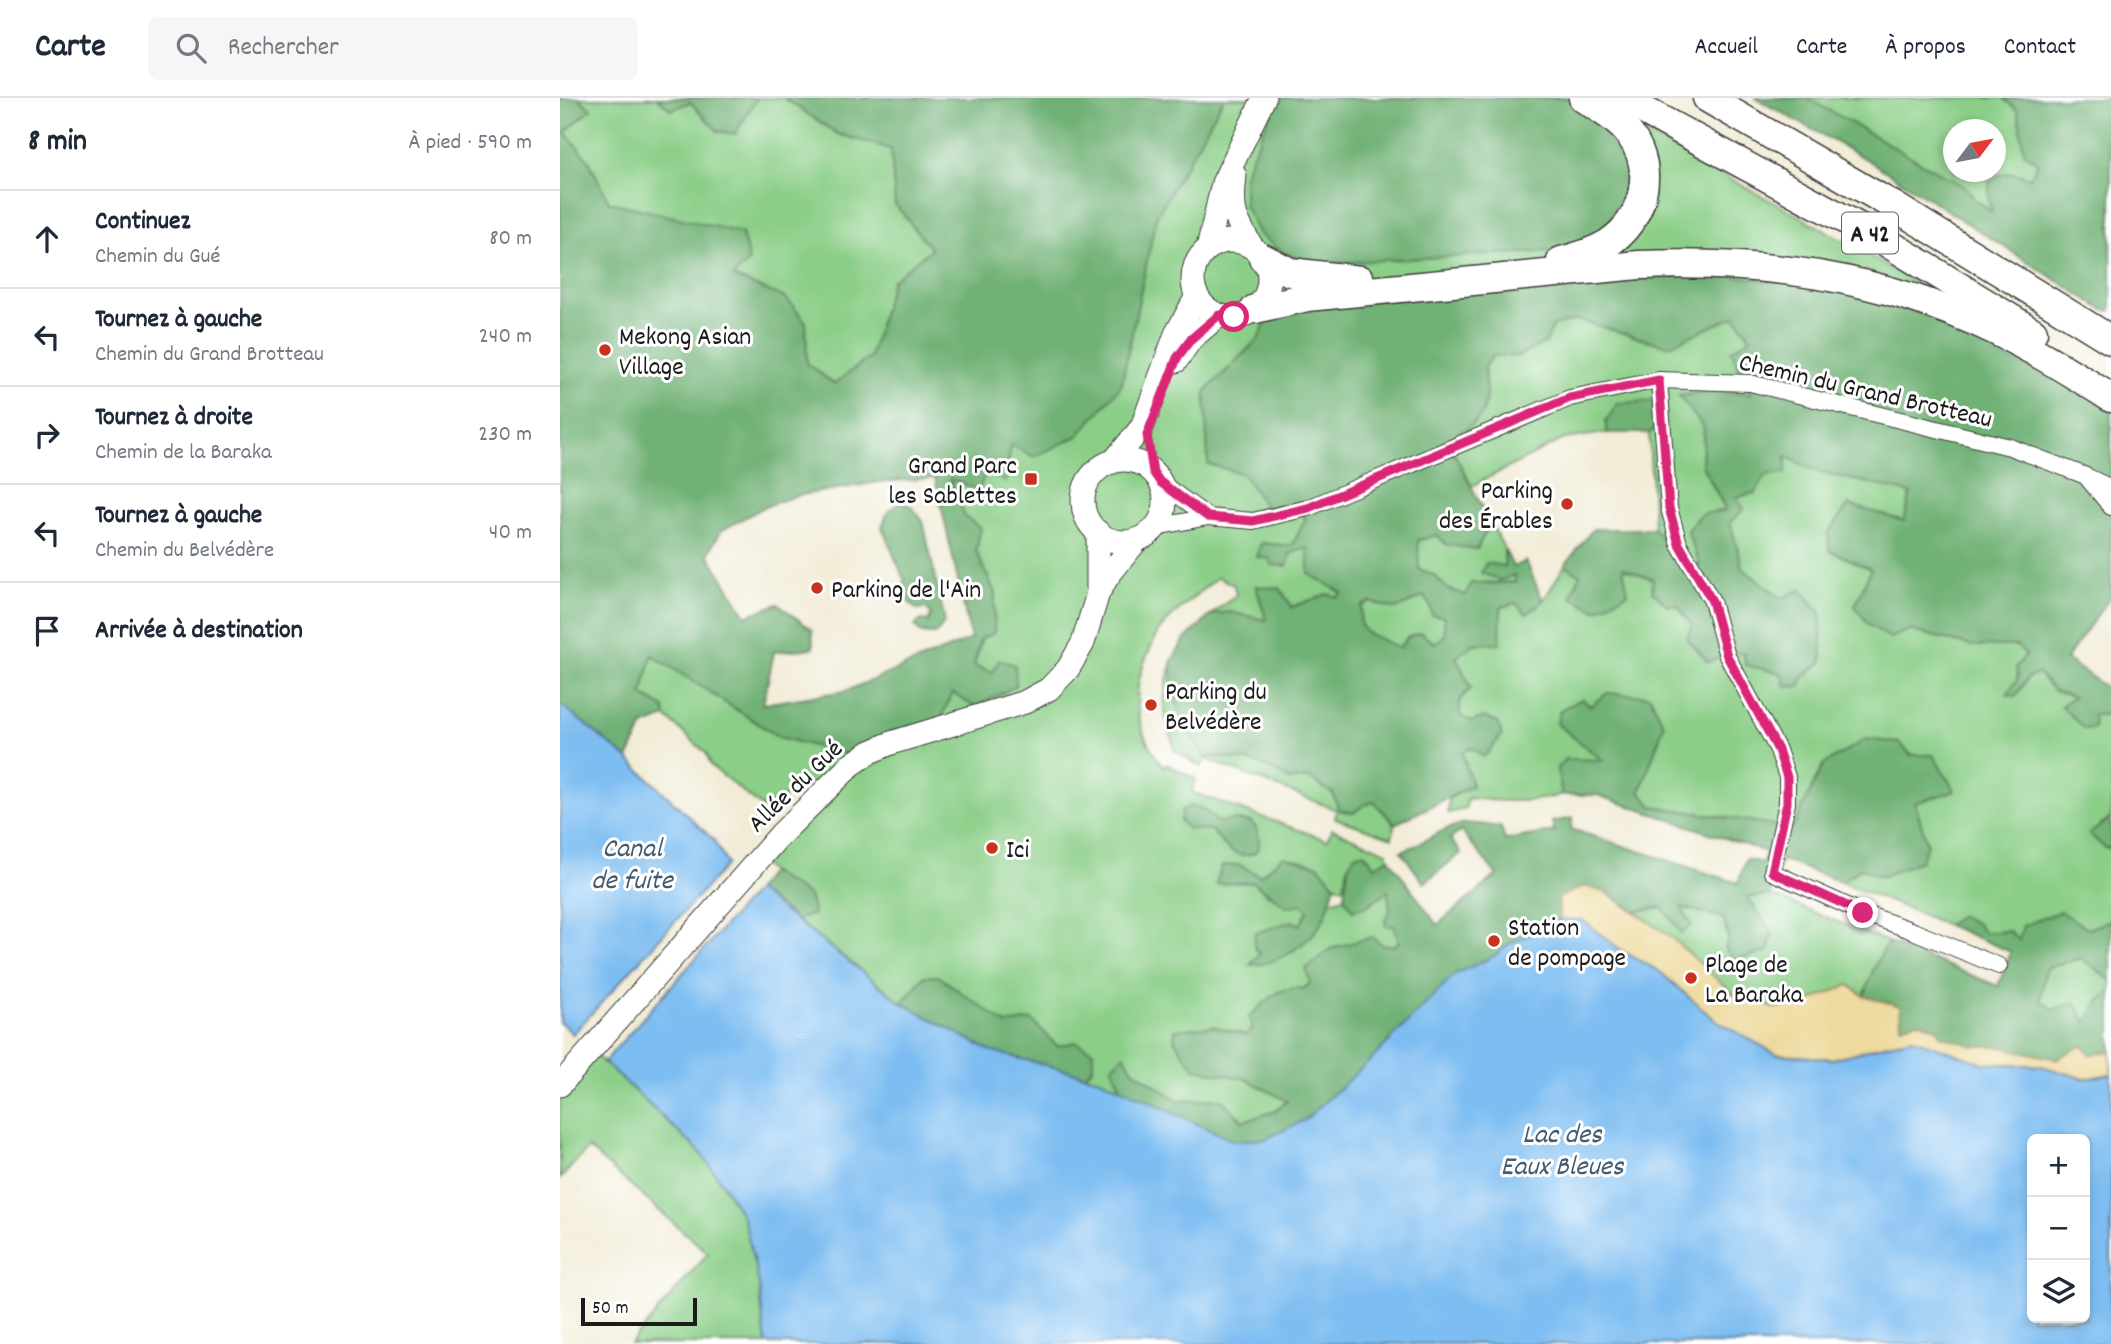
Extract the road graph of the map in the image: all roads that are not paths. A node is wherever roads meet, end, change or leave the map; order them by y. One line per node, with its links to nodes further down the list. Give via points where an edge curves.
1 (1264, 98): 5 (street)
2 (1583, 98): 7 (highway, via 1631,136 1644,170 1638,211 1619,235 1587,254 1560,261 1381,280 1290,272)
3 (1621, 98): 12 (highway, A 42, via 1881,239)
4 (1707, 98): 11 (highway, A 42)
5 (1238, 152): 6 (street, via 1223,183); 7 (street, via 1232,205)
6 (1208, 248): 7 (street, via 1230,240 1243,242); 8 (street, via 1193,272)
7 (1258, 253): 9 (street, via 1268,268 1269,285)
8 (1197, 296): 10 (street); 15 (street, via 1176,334 1142,426)
9 (1255, 309): 10 (street, via 1234,317); 14 (highway, via 1307,298 1639,265 1786,268 1873,286 1955,314 2017,342)
10 (1219, 315): 17 (street, via 1177,358 1147,435)
11 (2111, 340)
12 (2111, 379)
13 (1659, 380): 16 (street, Chemin du Grand Brotteau, via 1750,383 2010,447); 20 (street, Chemin du Grand Brotteau, via 1570,398 1308,508 1253,521); 25 (street, via 1669,508 1679,544 1712,601 1727,656 1778,750 1787,777 1787,803 1772,872)
14 (2111, 398)
15 (1113, 462): 17 (street, via 1134,461); 22 (street, via 1095,472 1084,497 1087,518)
16 (2086, 476): 18 (street, Chemin du Grand Brotteau); 19 (street)
17 (1157, 477): 20 (street); 21 (street, via 1165,505)
18 (2111, 488)
19 (2111, 507)
20 (1208, 517): 21 (street, Chemin du Grand Brotteau)
21 (1156, 527): 23 (street)
22 (1098, 532): 23 (street, via 1116,541); 24 (street, Allée du Gué)
23 (1137, 540): 24 (street, Allée du Gué)
24 (1098, 593): 26 (street, Allée du Gué, via 1083,643 1049,689 1025,702 891,743 842,773 780,835)
25 (1999, 966)
26 (560, 1085)

